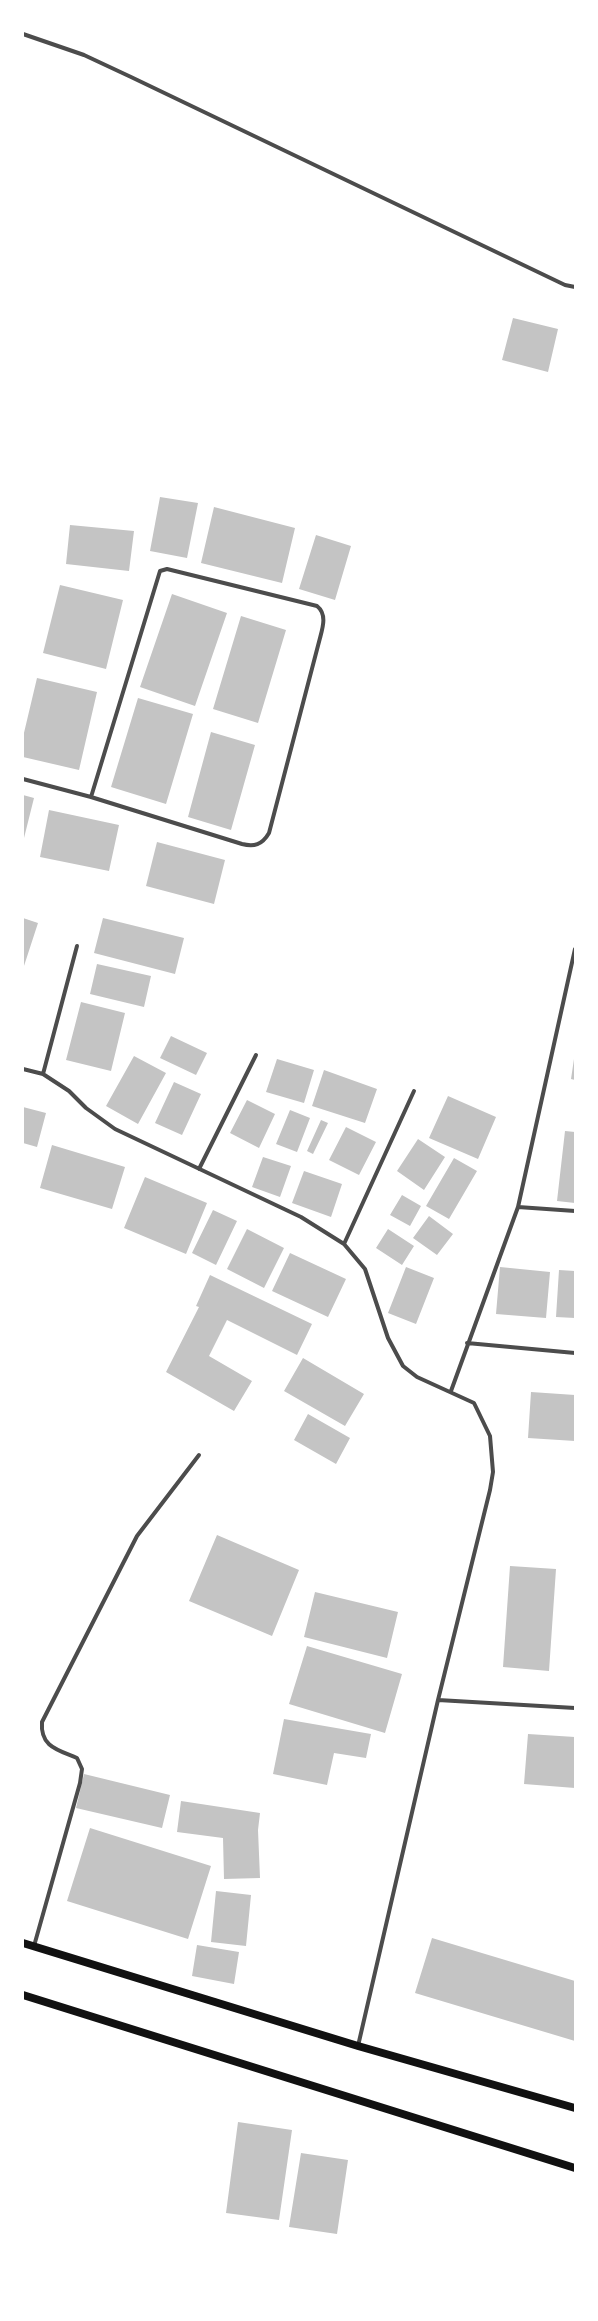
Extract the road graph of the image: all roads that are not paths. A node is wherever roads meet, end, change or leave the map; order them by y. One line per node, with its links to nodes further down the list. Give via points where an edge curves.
1 (23, 34): 2 (street, via 84,55 565,285)
2 (575, 287)
3 (23, 779): 4 (street)
4 (91, 797): 4 (street, via 242,844 257,845 264,840 269,834 320,638 324,617 322,610 317,606 167,569 160,571)
5 (77, 946): 11 (street)
6 (575, 949): 7 (street)
7 (570, 973): 8 (street); 14 (street)
8 (575, 974)
9 (256, 1055): 13 (street)
10 (23, 1069): 11 (street)
11 (44, 1074): 13 (street, via 115,1129)
12 (414, 1091): 16 (street)
13 (199, 1169): 16 (street, via 301,1217)
14 (518, 1207): 15 (street); 17 (street)
15 (575, 1211)
16 (344, 1244): 19 (street, via 364,1269 388,1338 403,1366 417,1377)
17 (467, 1344): 18 (street); 19 (street)
18 (575, 1353)
19 (451, 1392): 21 (street, via 474,1403 483,1419 491,1442 493,1472)
20 (199, 1455): 24 (street, via 137,1536 42,1722 41,1732 49,1746 77,1758 82,1769)
21 (438, 1700): 22 (street); 26 (street)
22 (575, 1708)
23 (23, 1943): 24 (main road)
24 (34, 1946): 26 (main road)
25 (23, 1995): 28 (main road)
26 (358, 2046): 27 (main road)
27 (575, 2108)
28 (575, 2168)

